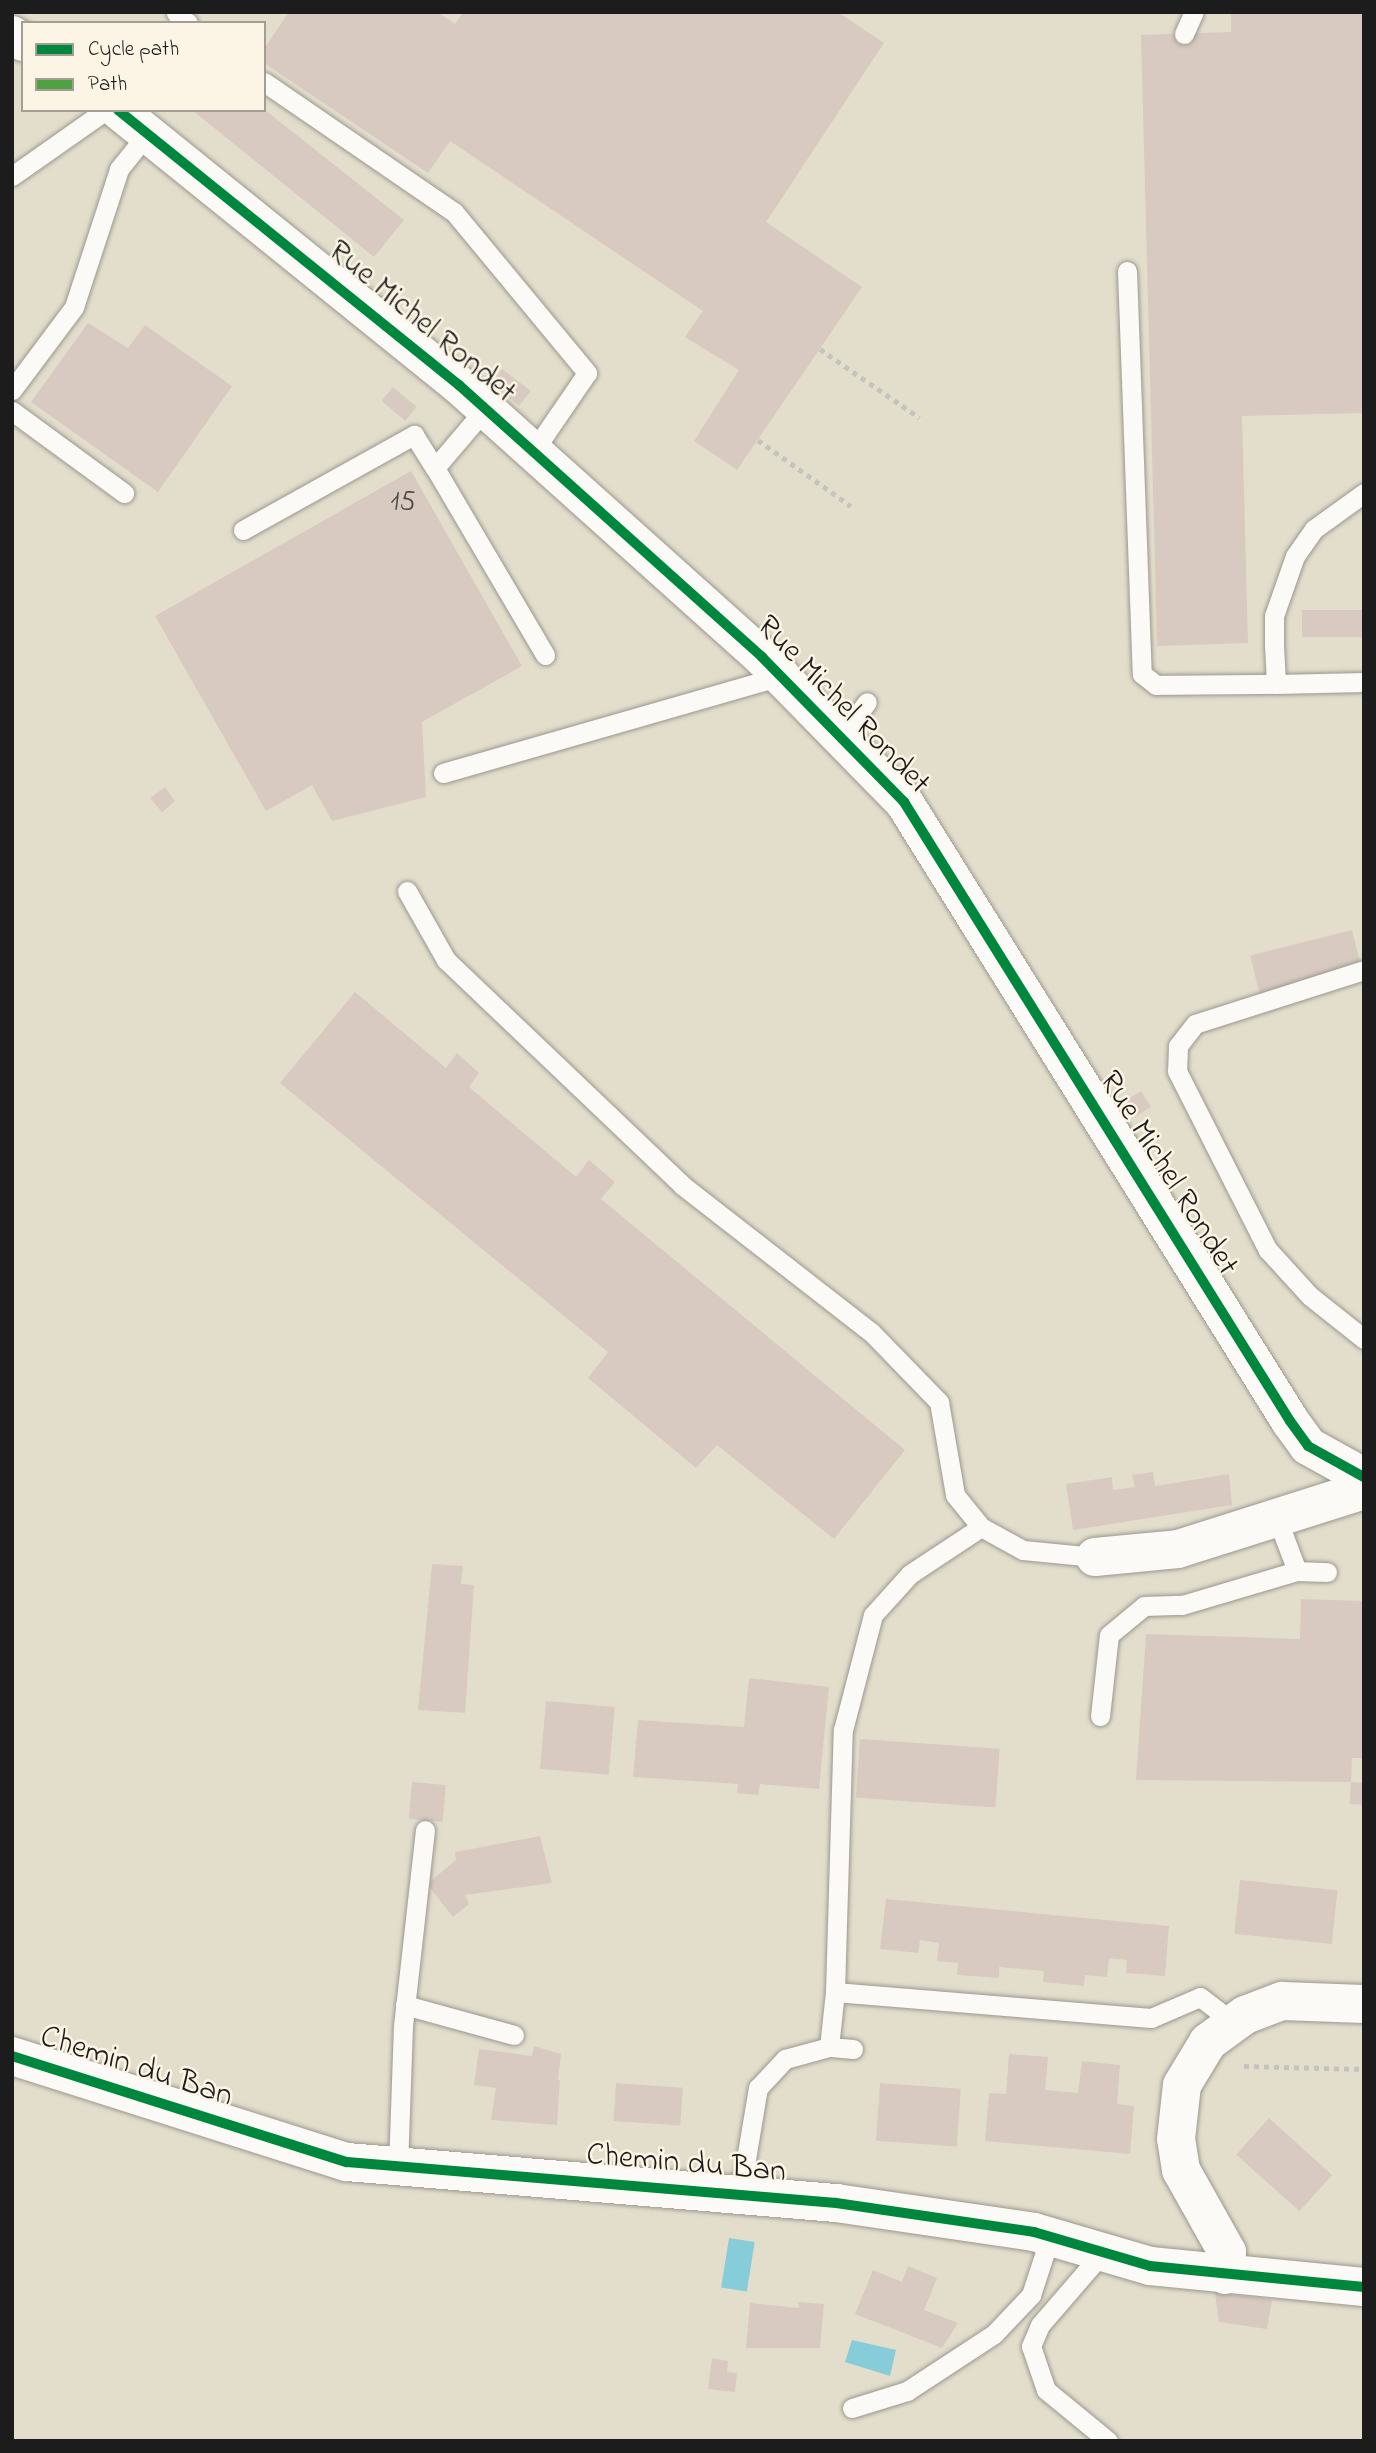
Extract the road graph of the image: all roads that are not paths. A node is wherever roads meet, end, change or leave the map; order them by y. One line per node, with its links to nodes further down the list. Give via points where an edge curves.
1 (1194, 12): 2 (lane)
2 (1184, 34)
3 (266, 83): 11 (lane, via 454,212 587,373)
4 (103, 112): 6 (lane)
5 (132, 122): 8 (lane, via 74,307); 9 (street, Rue Michel Rondet)
6 (12, 176)
7 (1127, 271): 19 (lane, via 1142,674 1156,685)
8 (12, 390)
9 (485, 409): 11 (street, Rue Michel Rondet); 12 (lane)
10 (12, 411): 13 (lane)
11 (533, 453): 17 (street, Rue Michel Rondet)
12 (435, 468): 15 (lane, via 414,435); 16 (lane)
13 (124, 493)
14 (1364, 493): 19 (lane, via 1314,529 1295,556 1274,616)
15 (243, 530)
16 (545, 655)
17 (781, 676): 21 (street, Rue Michel Rondet); 22 (lane)
18 (1364, 682): 19 (lane)
19 (1276, 684)
20 (867, 702): 21 (lane)
21 (841, 738): 26 (street, Rue Michel Rondet, via 904,802 1308,1446)
22 (443, 773)
23 (407, 891): 29 (lane, via 456,970 682,1185 871,1332 939,1402 955,1494)
24 (1364, 970): 25 (lane, via 1195,1024 1178,1046 1177,1071 1268,1250 1310,1296)
25 (1364, 1339)
26 (1364, 1477)
27 (1364, 1490): 28 (street)
28 (1278, 1521): 30 (street, via 1178,1549); 31 (lane)
29 (981, 1527): 30 (lane, via 1023,1550); 35 (lane, via 910,1574 873,1615 843,1730)
30 (1095, 1558)
31 (1297, 1571): 32 (lane); 33 (lane, via 1182,1605 1144,1606 1109,1635)
32 (1327, 1572)
33 (1100, 1716)
34 (425, 1830): 37 (lane)
35 (835, 1992): 38 (lane, via 1151,2018 1200,1997); 40 (lane)
36 (1364, 2004): 38 (street, via 1282,2001)
37 (405, 2005): 39 (lane); 43 (lane)
38 (1234, 2023): 47 (street, via 1208,2042 1182,2085 1176,2139 1181,2170 1227,2252)
39 (514, 2035)
40 (829, 2047): 41 (lane); 44 (lane, via 785,2059 758,2088)
41 (853, 2049)
42 (12, 2056): 43 (street, Chemin du Ban, via 304,2151)
43 (398, 2168): 44 (street, Chemin du Ban)
44 (740, 2195): 45 (street, Chemin du Ban, via 836,2203)
45 (1051, 2237): 46 (street, Chemin du Ban); 49 (lane, via 1031,2295 993,2334 907,2391)
46 (1103, 2252): 47 (street, Chemin du Ban, via 1150,2266); 50 (lane, via 1040,2325 1031,2346 1046,2390)
47 (1225, 2275): 48 (street, Chemin du Ban)
48 (1364, 2287)
49 (852, 2408)
50 (1108, 2441)

